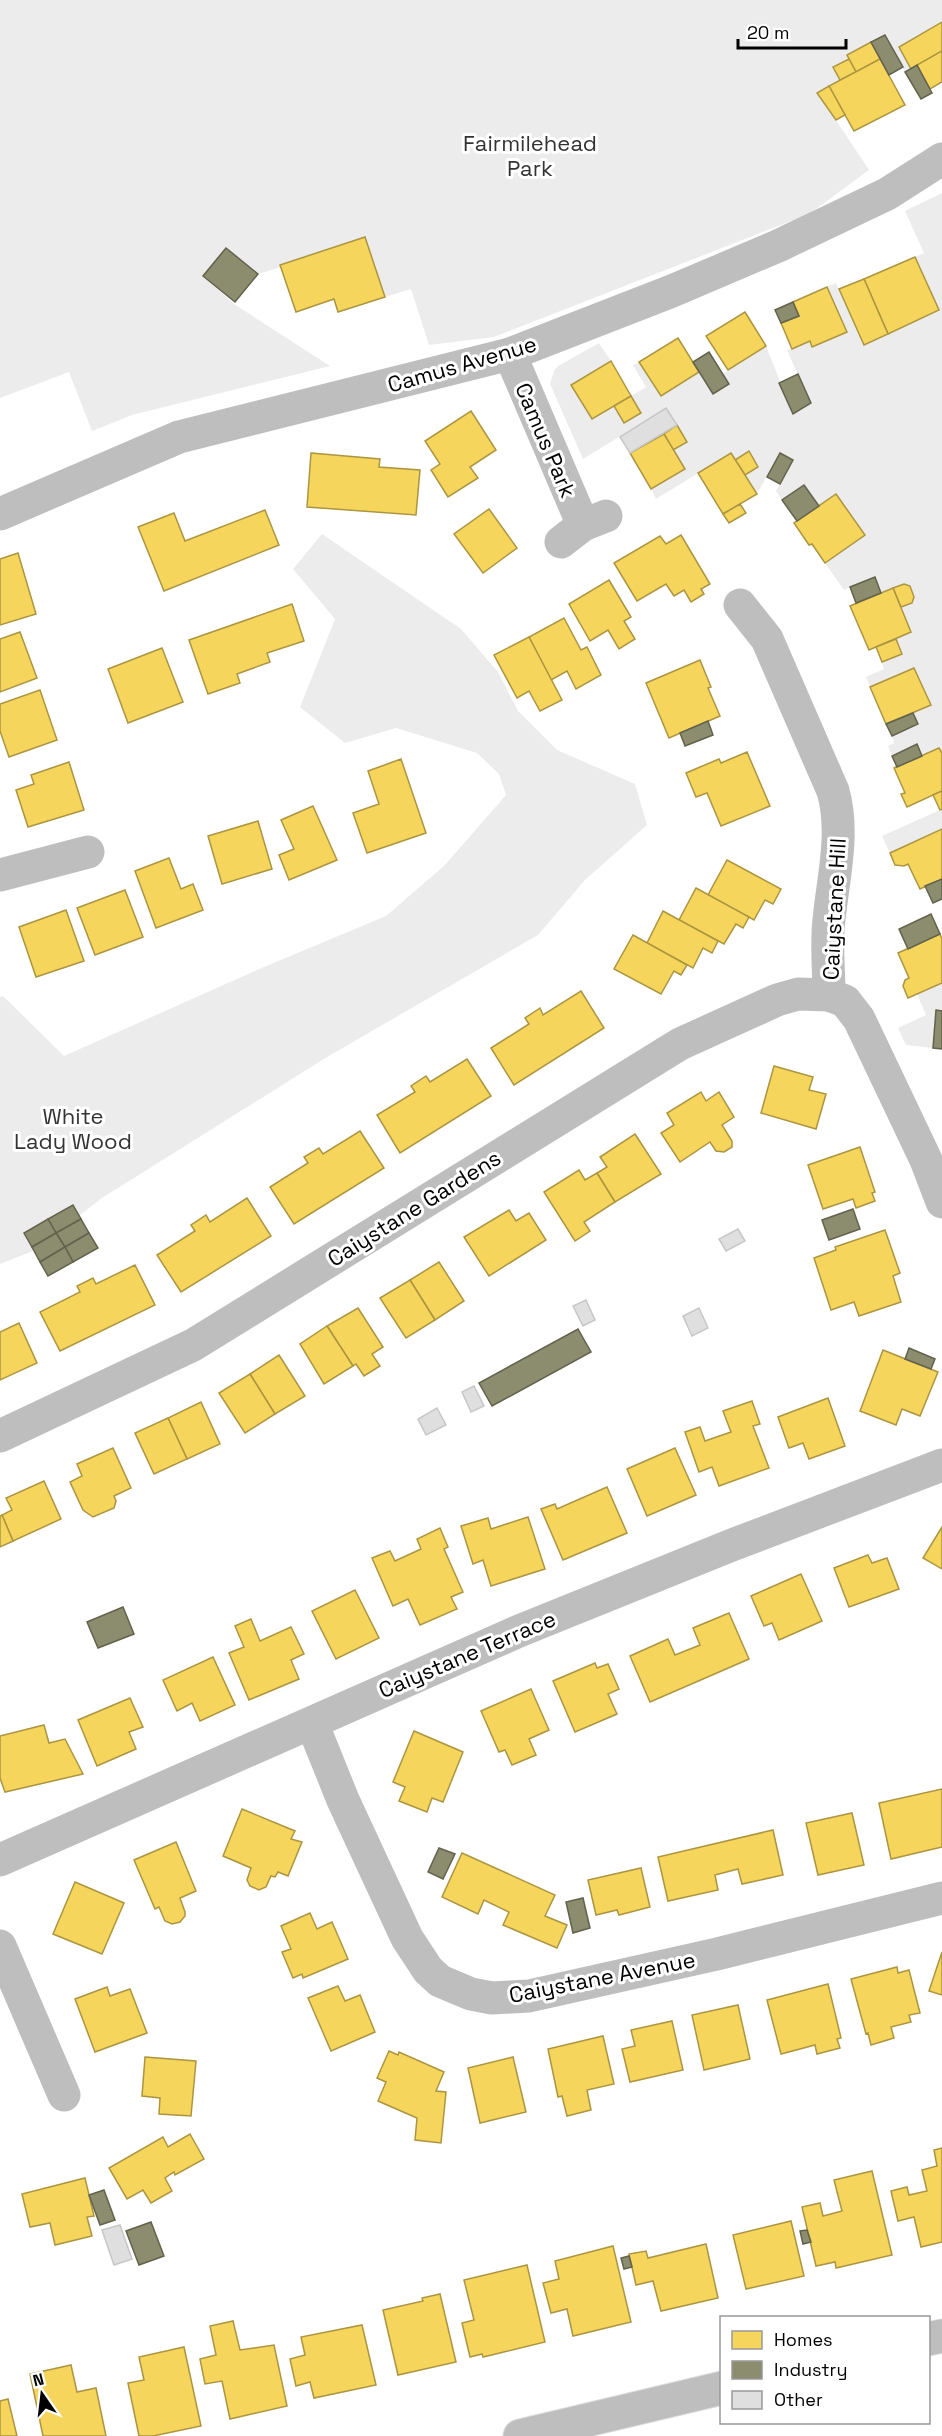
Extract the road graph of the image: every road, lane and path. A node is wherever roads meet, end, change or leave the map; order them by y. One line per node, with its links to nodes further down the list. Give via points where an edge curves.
1 (942, 159): 2 (street, Camus Avenue, via 887,194 778,246)
2 (510, 354): 3 (street, Camus Avenue, via 179,437); 4 (street, Camus Park)
3 (0, 514)
4 (583, 528)
5 (740, 605): 8 (street, Caiystane Hill, via 767,639 838,807 839,834 827,948)
6 (88, 852): 7 (street)
7 (0, 875)
8 (829, 995): 9 (street, Caiystane Hill, via 853,1008); 11 (street, Caiystane Gardens, via 798,994 777,1000 680,1044 193,1345)
9 (934, 1157): 10 (street, Caiystane Hill)
10 (942, 1202)
11 (0, 1436)
12 (942, 1465): 13 (street, Caiystane Terrace, via 590,1601)
13 (312, 1723): 14 (street, Caiystane Terrace); 15 (street, Caiystane Avenue, via 407,1938 440,1981 471,1994 529,1996)
14 (0, 1860)
15 (942, 1898)
16 (0, 1946): 17 (street)
17 (64, 2095)
18 (720, 2388): 19 (street)
19 (520, 2436)

